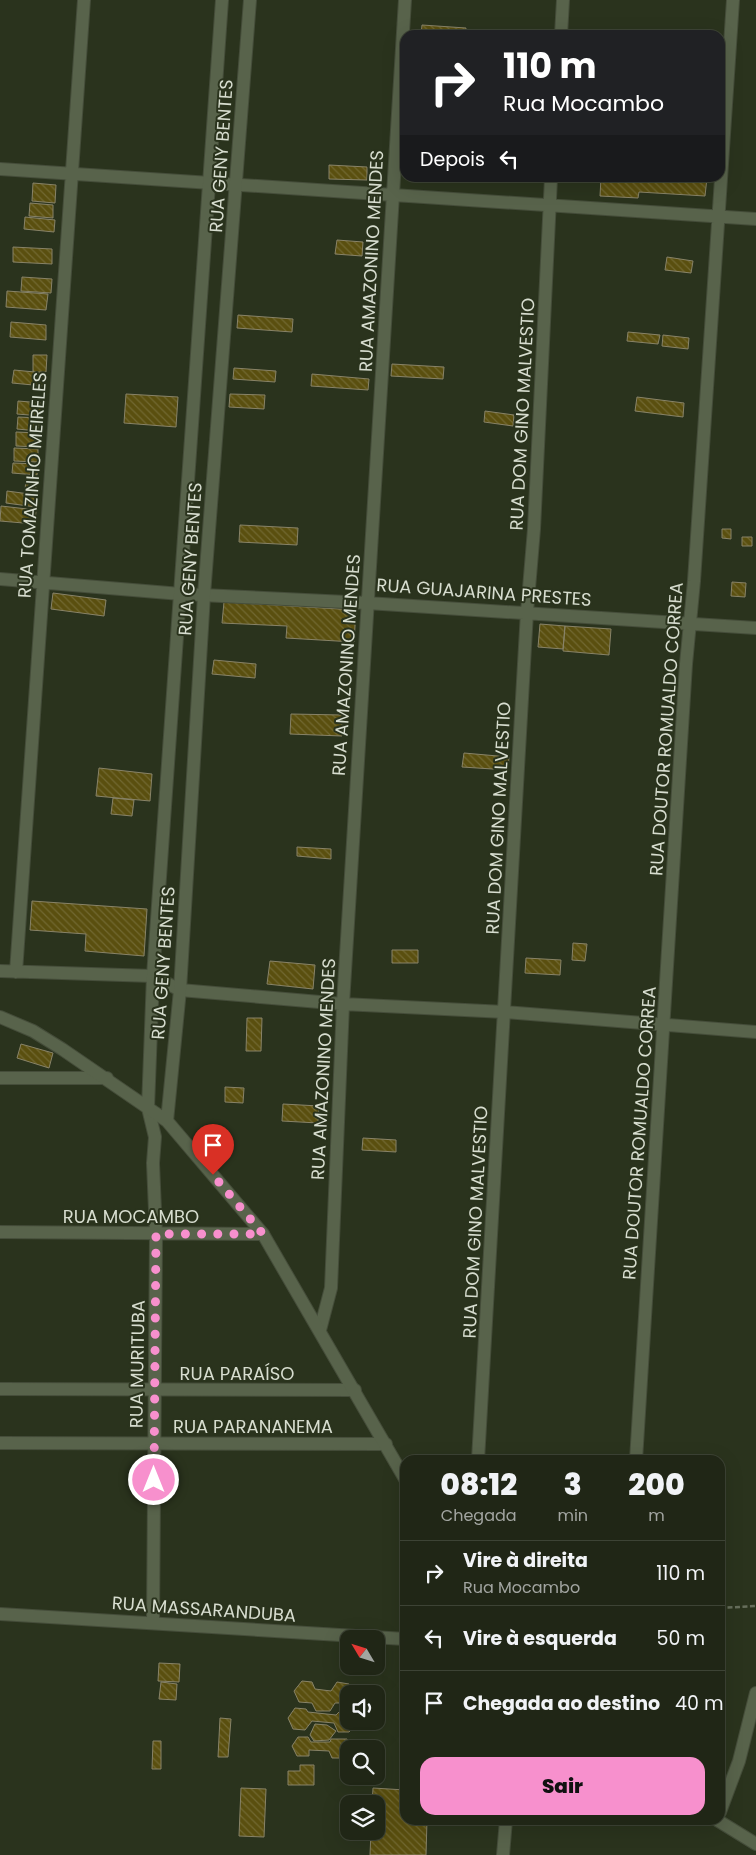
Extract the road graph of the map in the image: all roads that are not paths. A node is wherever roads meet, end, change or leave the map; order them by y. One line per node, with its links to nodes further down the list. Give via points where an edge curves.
1 (84, 0): 12 (street, RUA TOMAZINHO MEIRELES)
2 (222, 0): 13 (street, RUA GENY BENTES)
3 (250, 0): 16 (street, RUA GENY BENTES)
4 (405, 0): 7 (street, RUA AMAZONINO MENDES)
5 (563, 0): 8 (street)
6 (733, 0): 10 (street, RUA DOUTOR ROMUALDO CORREA)
7 (403, 30)
8 (561, 30)
9 (400, 75): 17 (street, RUA AMAZONINO MENDES)
10 (725, 115)
11 (0, 169): 12 (street)
12 (70, 175): 13 (street); 22 (street, RUA TOMAZINHO MEIRELES)
13 (209, 182): 16 (street); 23 (street, RUA GENY BENTES)
14 (551, 182): 18 (street, RUA DOM GINO MALVESTIO)
15 (720, 182): 19 (street, RUA DOUTOR ROMUALDO CORREA)
16 (236, 186): 17 (street); 24 (street, RUA GENY BENTES)
17 (392, 196): 18 (street); 25 (street, RUA AMAZONINO MENDES)
18 (549, 206): 19 (street); 26 (street, RUA DOM GINO MALVESTIO)
19 (718, 216): 20 (street); 27 (street, RUA DOUTOR ROMUALDO CORREA)
20 (756, 219)
21 (0, 579): 22 (street, RUA GUAJARINA PRESTES)
22 (43, 582): 23 (street, RUA GUAJARINA PRESTES); 30 (street, RUA TOMAZINHO MEIRELES)
23 (181, 594): 24 (street, RUA GUAJARINA PRESTES); 31 (street, RUA GENY BENTES)
24 (204, 595): 25 (street, RUA GUAJARINA PRESTES); 32 (street, RUA GENY BENTES)
25 (367, 602): 26 (street, RUA GUAJARINA PRESTES); 33 (street, RUA AMAZONINO MENDES)
26 (527, 612): 27 (street, RUA GUAJARINA PRESTES); 34 (street, RUA DOM GINO MALVESTIO)
27 (690, 624): 28 (street, RUA GUAJARINA PRESTES); 36 (street, RUA DOUTOR ROMUALDO CORREA)
28 (756, 628)
29 (0, 971): 30 (street)
30 (16, 972): 31 (street)
31 (153, 976): 32 (street); 40 (street, RUA GENY BENTES)
32 (180, 990): 33 (street); 41 (street, RUA GENY BENTES)
33 (343, 1004): 34 (street); 46 (street, RUA AMAZONINO MENDES, via 331,1288)
34 (505, 1012): 36 (street); 53 (street, RUA DOM GINO MALVESTIO)
35 (0, 1017): 39 (street, via 33,1031)
36 (663, 1024): 37 (street); 54 (street, RUA DOUTOR ROMUALDO CORREA)
37 (756, 1032)
38 (0, 1078): 39 (street)
39 (107, 1078): 40 (street)
40 (148, 1108): 41 (street); 42 (street, RUA MURITUBA)
41 (167, 1121): 42 (street); 45 (street)
42 (155, 1137): 44 (street, RUA MURITUBA)
43 (0, 1232): 44 (street, RUA MOCAMBO)
44 (156, 1234): 45 (street, RUA MOCAMBO); 48 (street, RUA MURITUBA)
45 (263, 1234): 46 (street)
46 (320, 1330): 49 (street)
47 (0, 1389): 48 (street, RUA PARAÍSO)
48 (154, 1390): 49 (street, RUA PARAÍSO); 51 (street, RUA MURITUBA)
49 (355, 1390): 52 (street)
50 (0, 1442): 51 (street, RUA PARANANEMA)
51 (154, 1444): 52 (street, RUA PARANANEMA); 57 (street, RUA MURITUBA)
52 (386, 1444): 55 (street)
53 (478, 1455)
54 (636, 1455)
55 (400, 1470)
56 (0, 1614): 57 (street, RUA MASSARANDUBA)
57 (153, 1623): 58 (street, RUA MASSARANDUBA)
58 (400, 1639)
59 (756, 1693): 60 (street, via 739,1761)
60 (725, 1799)
61 (506, 1825): 64 (street)
62 (725, 1825): 63 (street)
63 (756, 1844)
64 (503, 1855)

